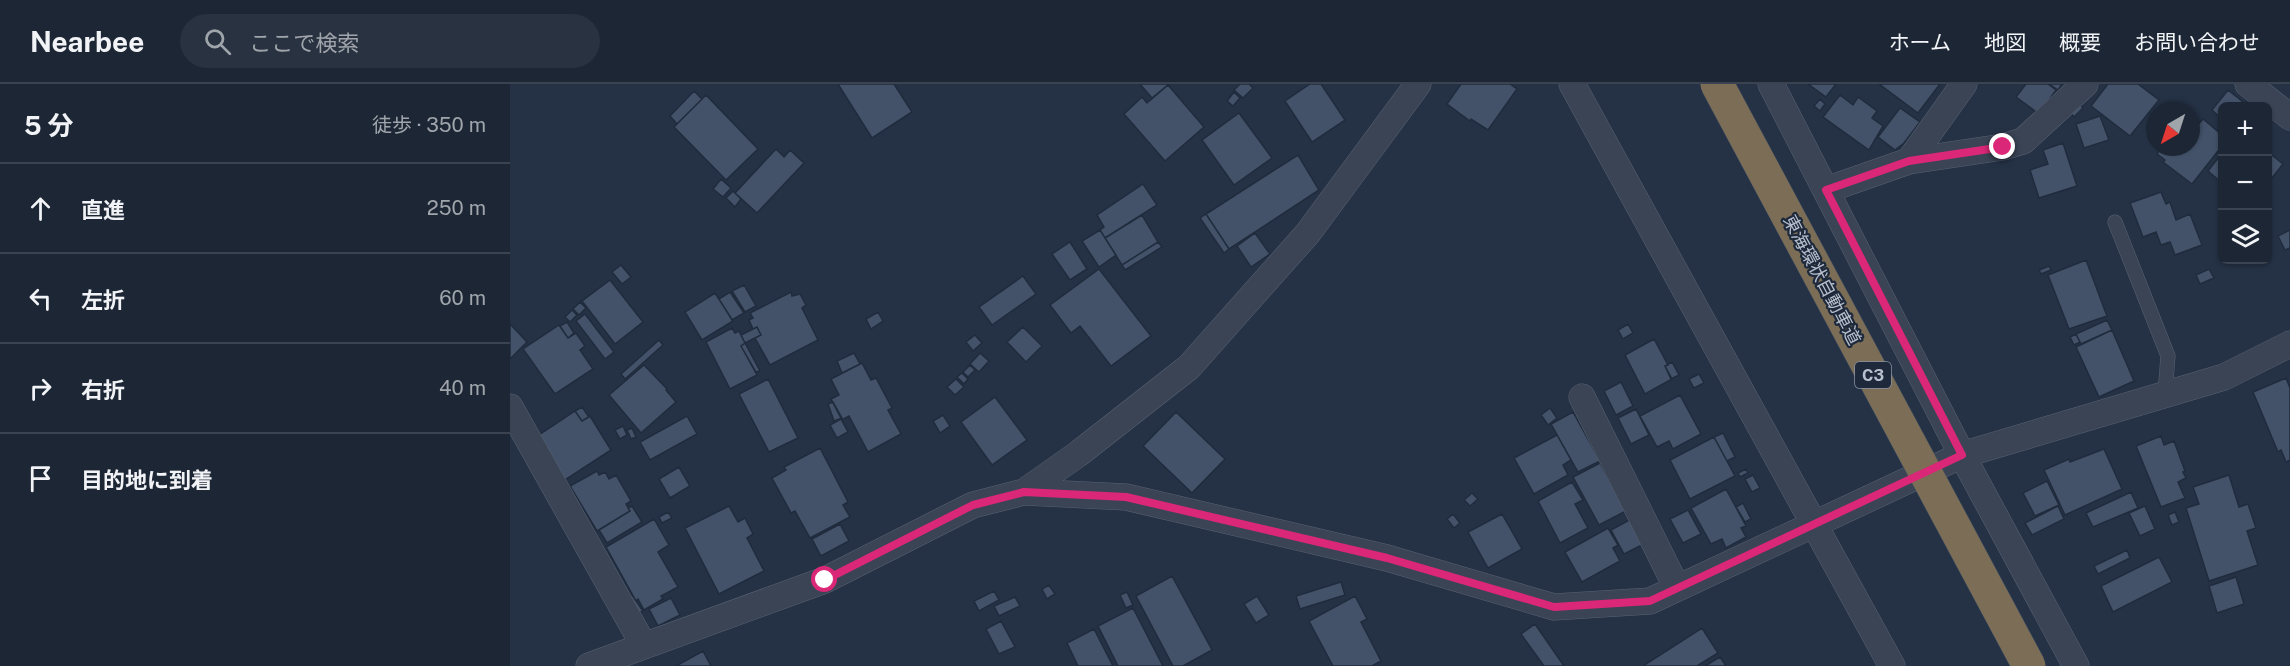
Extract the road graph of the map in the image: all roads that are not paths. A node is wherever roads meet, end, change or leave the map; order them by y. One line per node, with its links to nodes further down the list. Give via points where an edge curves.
1 (1418, 84): 17 (street, via 1308,233 1188,368)
2 (1572, 84): 18 (street)
3 (1717, 84): 23 (highway, 東海環状自動車道 / C3, bridge)
4 (1771, 84): 10 (street)
5 (1964, 84): 9 (street)
6 (2085, 84): 9 (street, via 2023,141)
7 (2248, 84): 8 (street)
8 (2290, 117)
9 (1909, 161): 10 (street)
10 (1826, 190): 16 (street)
11 (2115, 222): 13 (lane, via 2168,356)
12 (2290, 344): 13 (street, via 2224,376)
13 (2165, 394): 16 (street)
14 (1582, 398): 19 (street)
15 (510, 407): 20 (street)
16 (1962, 455): 18 (street); 24 (street)
17 (1024, 492): 19 (street, via 1126,497 1387,558 1554,607 1650,601); 20 (street, via 973,505 825,580)
18 (1812, 524): 19 (street); 22 (street)
19 (1677, 588)
20 (644, 646): 21 (street)
21 (589, 666)
22 (1892, 666)
23 (2029, 666)
24 (2076, 666)

